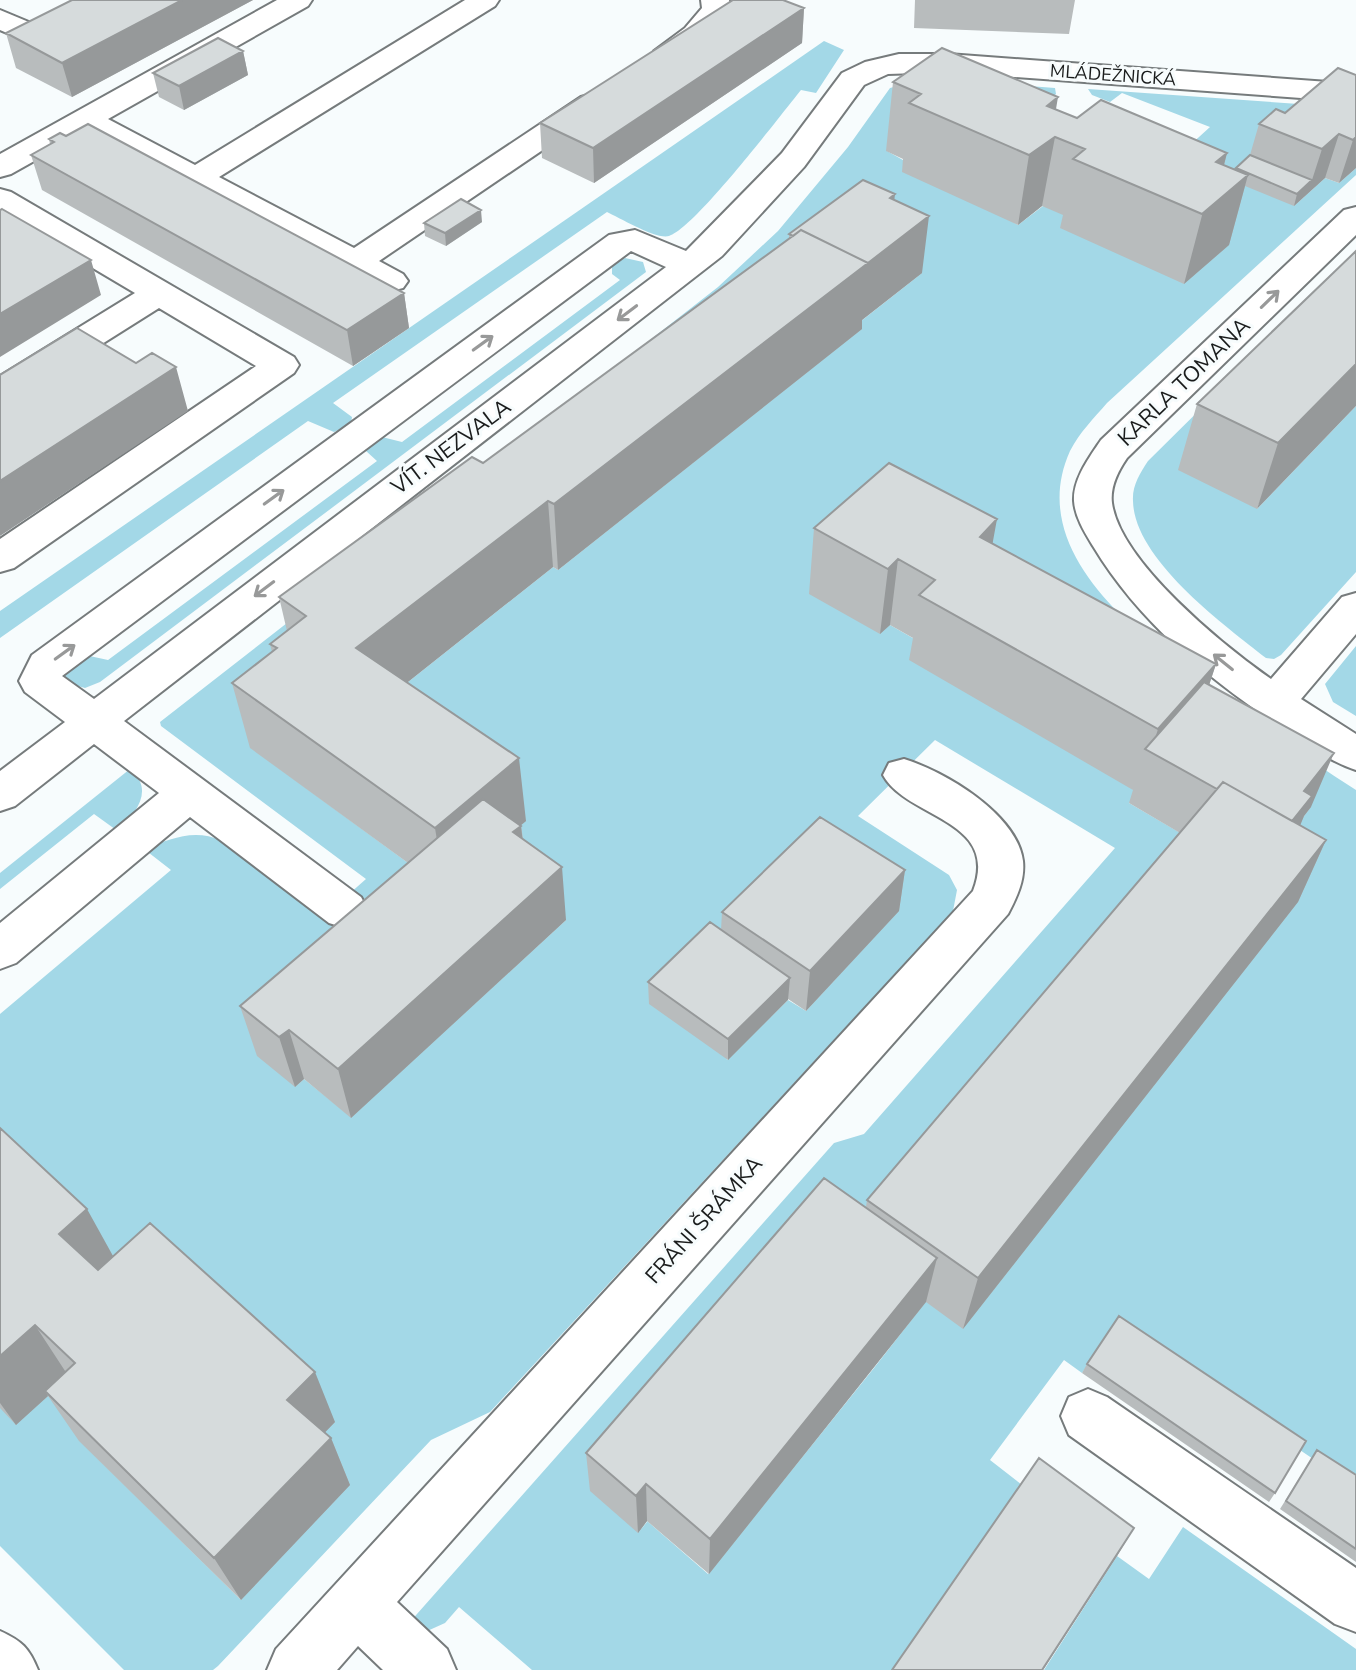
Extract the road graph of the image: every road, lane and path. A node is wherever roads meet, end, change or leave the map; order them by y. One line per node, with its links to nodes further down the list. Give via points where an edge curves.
1 (27, 0): 5 (street)
2 (298, 0): 11 (street)
3 (485, 0): 13 (street)
4 (715, 0): 8 (street, via 717,9 695,34)
5 (0, 18): 6 (street)
6 (38, 36)
7 (871, 68): 10 (street, MLÁDEŽNICKÁ, via 896,62 948,63); 17 (street, VÍT. NEZVALA, via 853,79 793,160 738,221)
8 (642, 69)
9 (616, 87): 16 (street)
10 (1356, 93)
11 (87, 120): 12 (street); 13 (street)
12 (0, 167)
13 (196, 178): 16 (street)
14 (0, 199): 19 (street)
15 (1356, 217): 23 (street, KARLA TOMANA, one-way to 15, via 1215,656 1143,588 1102,527 1093,506 1094,490 1106,460 1124,439)
16 (355, 262): 18 (street)
17 (689, 265): 24 (street, VÍT. NEZVALA, one-way to 24); 24 (street, one-way to 17, via 40,681 46,666 621,242 635,240)
18 (391, 281)
19 (159, 293): 20 (street); 21 (street, via 281,365)
20 (0, 392)
21 (0, 558)
22 (1356, 607): 23 (street)
23 (1275, 702): 25 (street, KARLA TOMANA)
24 (94, 720): 27 (street); 28 (street, VÍT. NEZVALA)
25 (1356, 754)
26 (904, 775): 33 (street, FRÁNI ŠRÁMKA, via 993,838 1003,869 992,901)
27 (190, 792): 29 (street); 30 (street)
28 (0, 794)
29 (345, 910)
30 (0, 950)
31 (1088, 1416): 32 (street)
32 (1356, 1603)
33 (356, 1604): 36 (street, FRÁNI ŠRÁMKA); 37 (street)
34 (0, 1661): 35 (street)
35 (8, 1670)
36 (297, 1670)
37 (426, 1670)

